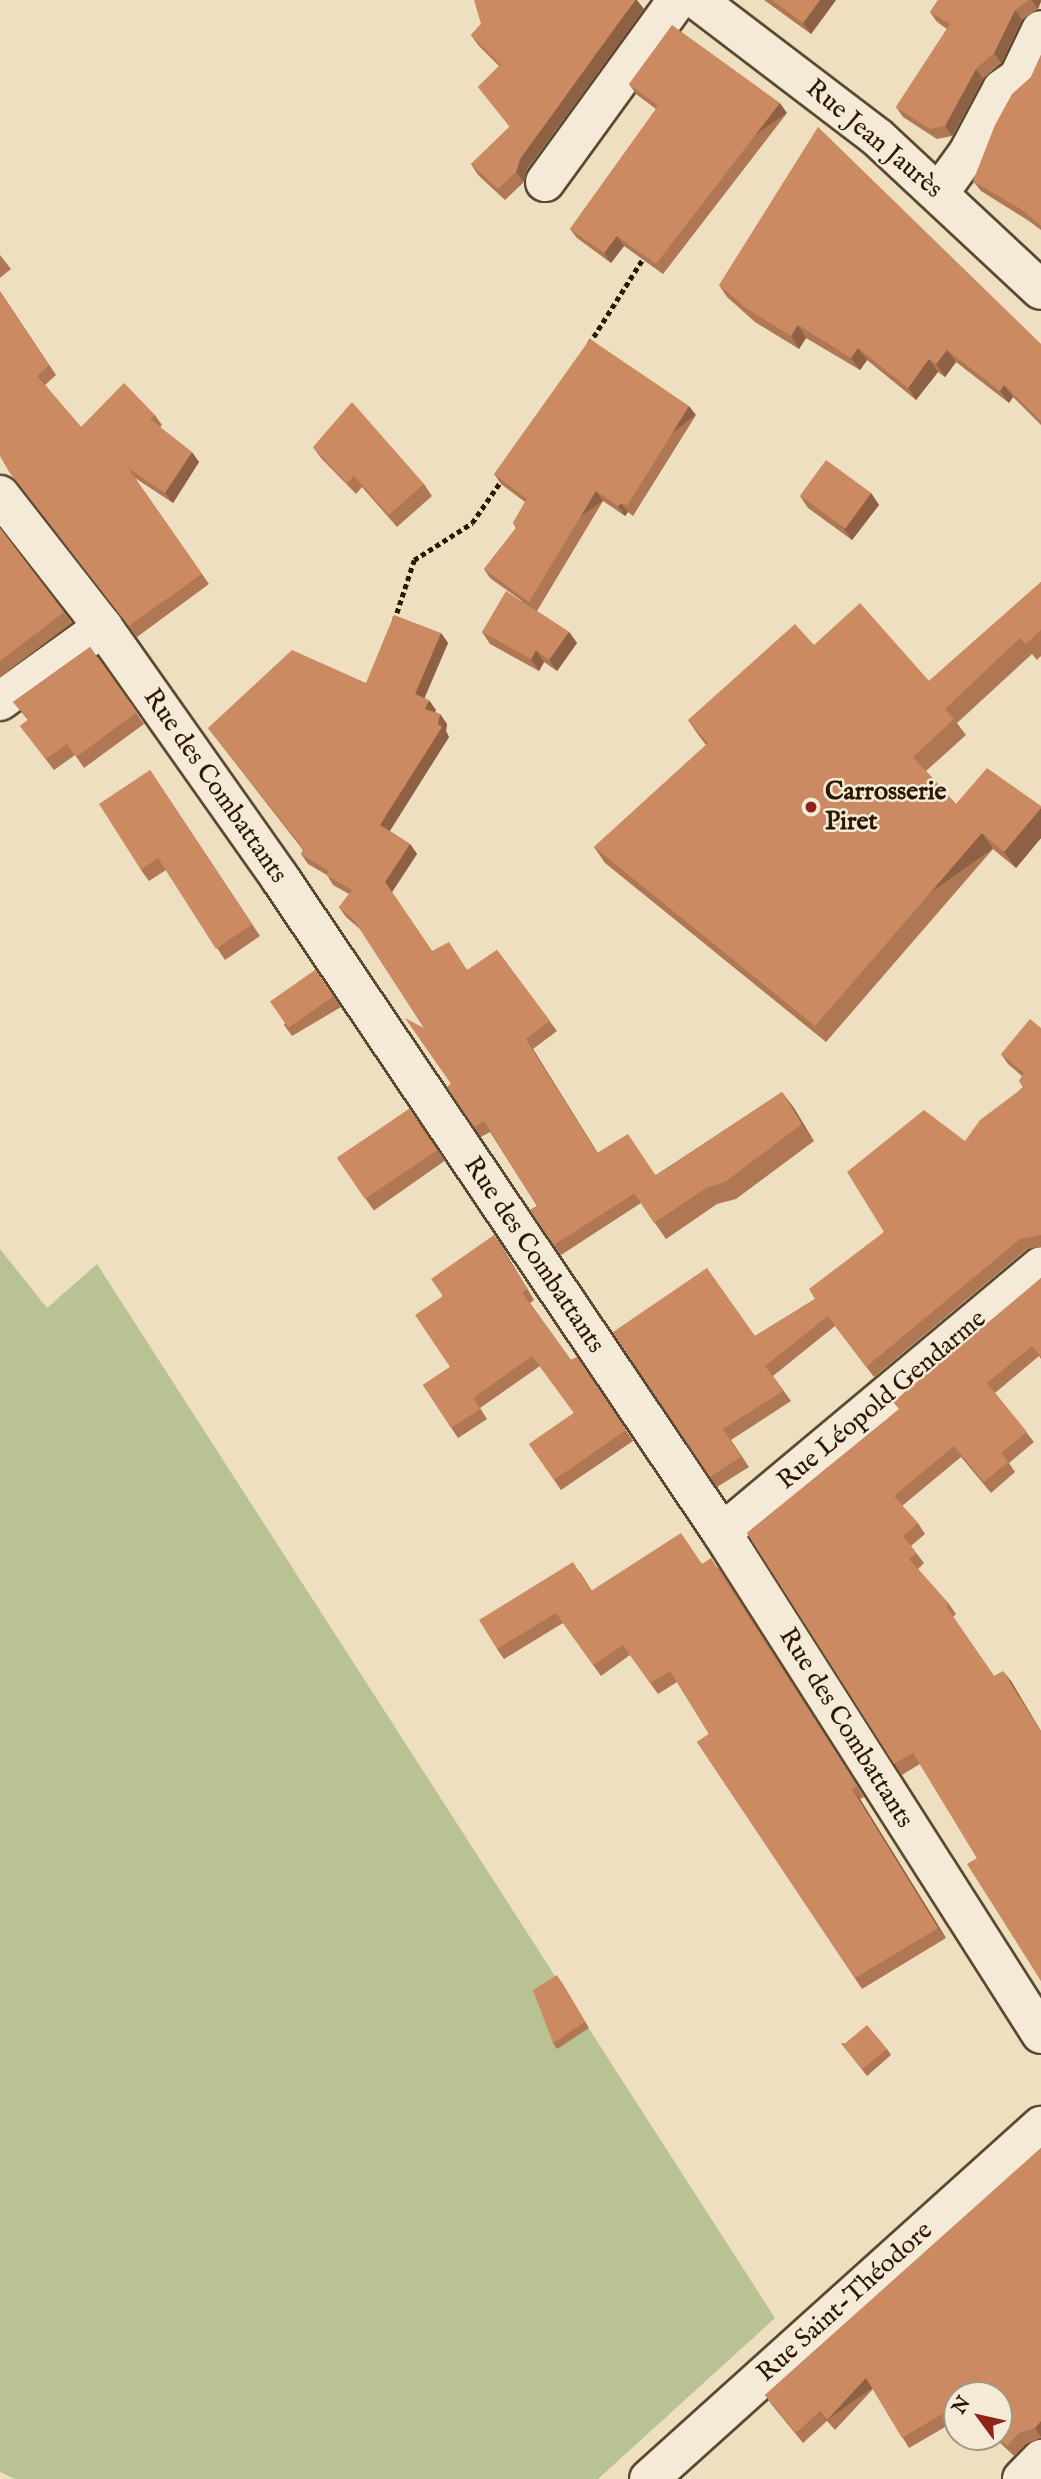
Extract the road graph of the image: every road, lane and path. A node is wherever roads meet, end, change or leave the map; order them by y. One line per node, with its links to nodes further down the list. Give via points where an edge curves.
1 (677, 0): 4 (street)
2 (697, 0): 5 (street, Rue Jean Jaurès, via 840,106)
3 (1041, 30): 5 (street, via 1018,78 1002,89 968,153)
4 (545, 182)
5 (939, 193): 7 (street, Rue Jean Jaurès)
6 (649, 248): 8 (path)
7 (1041, 290)
8 (583, 354)
9 (509, 469): 12 (path, via 472,523 414,560)
10 (0, 495): 11 (street, Rue des Combattants)
11 (103, 627): 13 (street); 15 (street, Rue des Combattants, via 280,878)
12 (392, 627)
13 (0, 701)
14 (1041, 1266): 15 (street, Rue Léopold Gendarme)
15 (722, 1533): 16 (street, Rue des Combattants)
16 (1041, 2034)
17 (1041, 2126): 19 (street, Rue Saint-Théodore)
18 (1041, 2459): 20 (street)
19 (649, 2479)
20 (1023, 2479)

